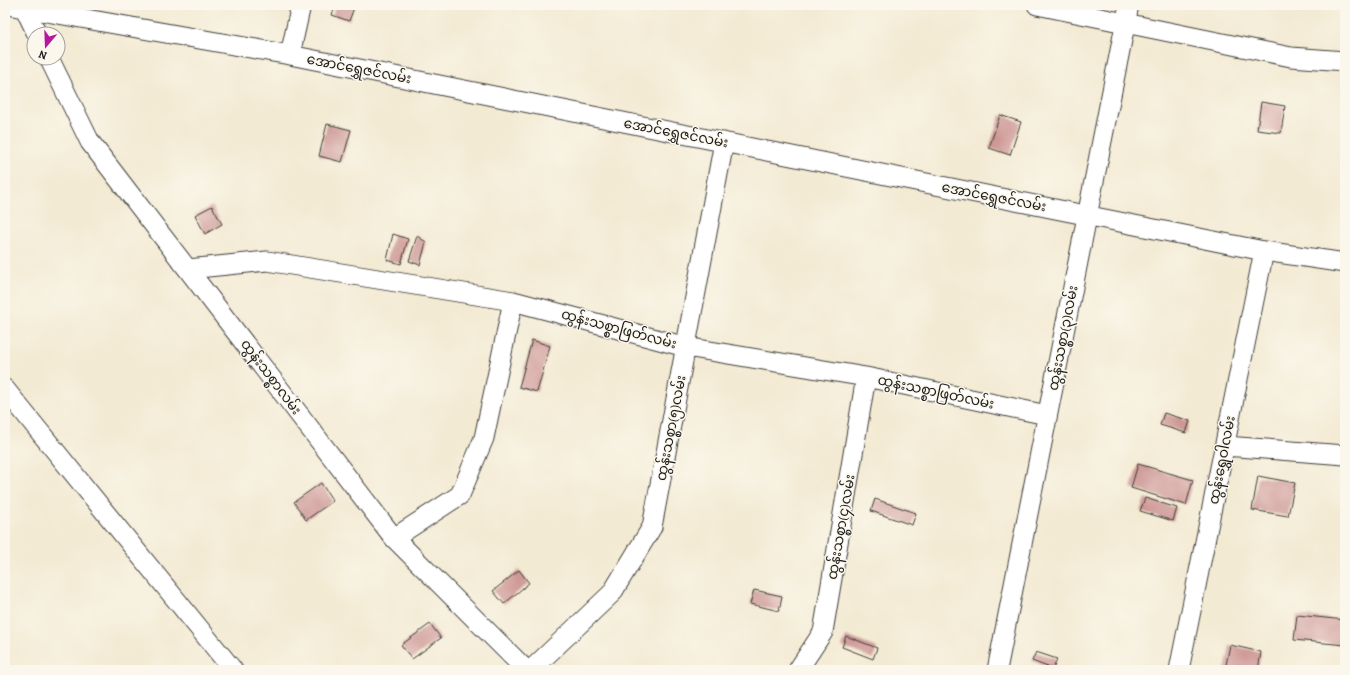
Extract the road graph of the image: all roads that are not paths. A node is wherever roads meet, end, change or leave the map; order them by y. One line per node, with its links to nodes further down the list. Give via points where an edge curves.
1 (7, 5): 4 (street, အောင်ရွှေဇင်လမ်း)
2 (300, 5): 7 (street)
3 (1037, 5): 5 (street)
4 (25, 9): 6 (street); 7 (street, အောင်ရွှေဇင်လမ်း)
5 (1127, 14): 8 (street, via 1291,57); 11 (street, ထွန်းသစ္စာ(၃)လမ်း)
6 (33, 26)
7 (290, 55): 10 (street, အောင်ရွှေဇင်လမ်း)
8 (1345, 61)
9 (53, 66): 14 (street, ထွန်းသစ္စာလမ်း, via 90,142)
10 (724, 142): 11 (street, အောင်ရွှေဇင်လမ်း); 16 (street, ထွန်းသစ္စာ(၅)လမ်း)
11 (1087, 215): 12 (street, အောင်ရွှေဇင်လမ်း); 19 (street, ထွန်းသစ္စာ(၃)လမ်း)
12 (1264, 251): 13 (street, အောင်ရွှေဇင်လမ်း); 20 (street, ထွန်းရွှေဝါလမ်း)
13 (1345, 263)
14 (188, 269): 15 (street, ထွန်းသစ္စာဖြတ်လမ်း, via 267,261); 22 (street, ထွန်းသစ္စာလမ်း)
15 (513, 301): 16 (street, ထွန်းသစ္စာဖြတ်လမ်း); 22 (street, via 484,438 460,495)
16 (686, 347): 17 (street, ထွန်းသစ္စာဖြတ်လမ်း); 25 (street, ထွန်းသစ္စာ(၅)လမ်း, via 652,527 612,594)
17 (866, 377): 19 (street, ထွန်းသစ္စာဖြတ်လမ်း); 26 (street, ထွန်းသစ္စာ(၄)လမ်း, via 823,632)
18 (5, 389): 23 (street)
19 (1047, 416): 27 (street, ထွန်းသစ္စာ(၃)လမ်း)
20 (1225, 446): 21 (street); 28 (street, ထွန်းရွှေဝါလမ်း)
21 (1345, 456)
22 (394, 538): 24 (street, ထွန်းသစ္စာလမ်း)
23 (233, 670)
24 (526, 670)
25 (531, 670)
26 (798, 670)
27 (997, 670)
28 (1179, 670)

